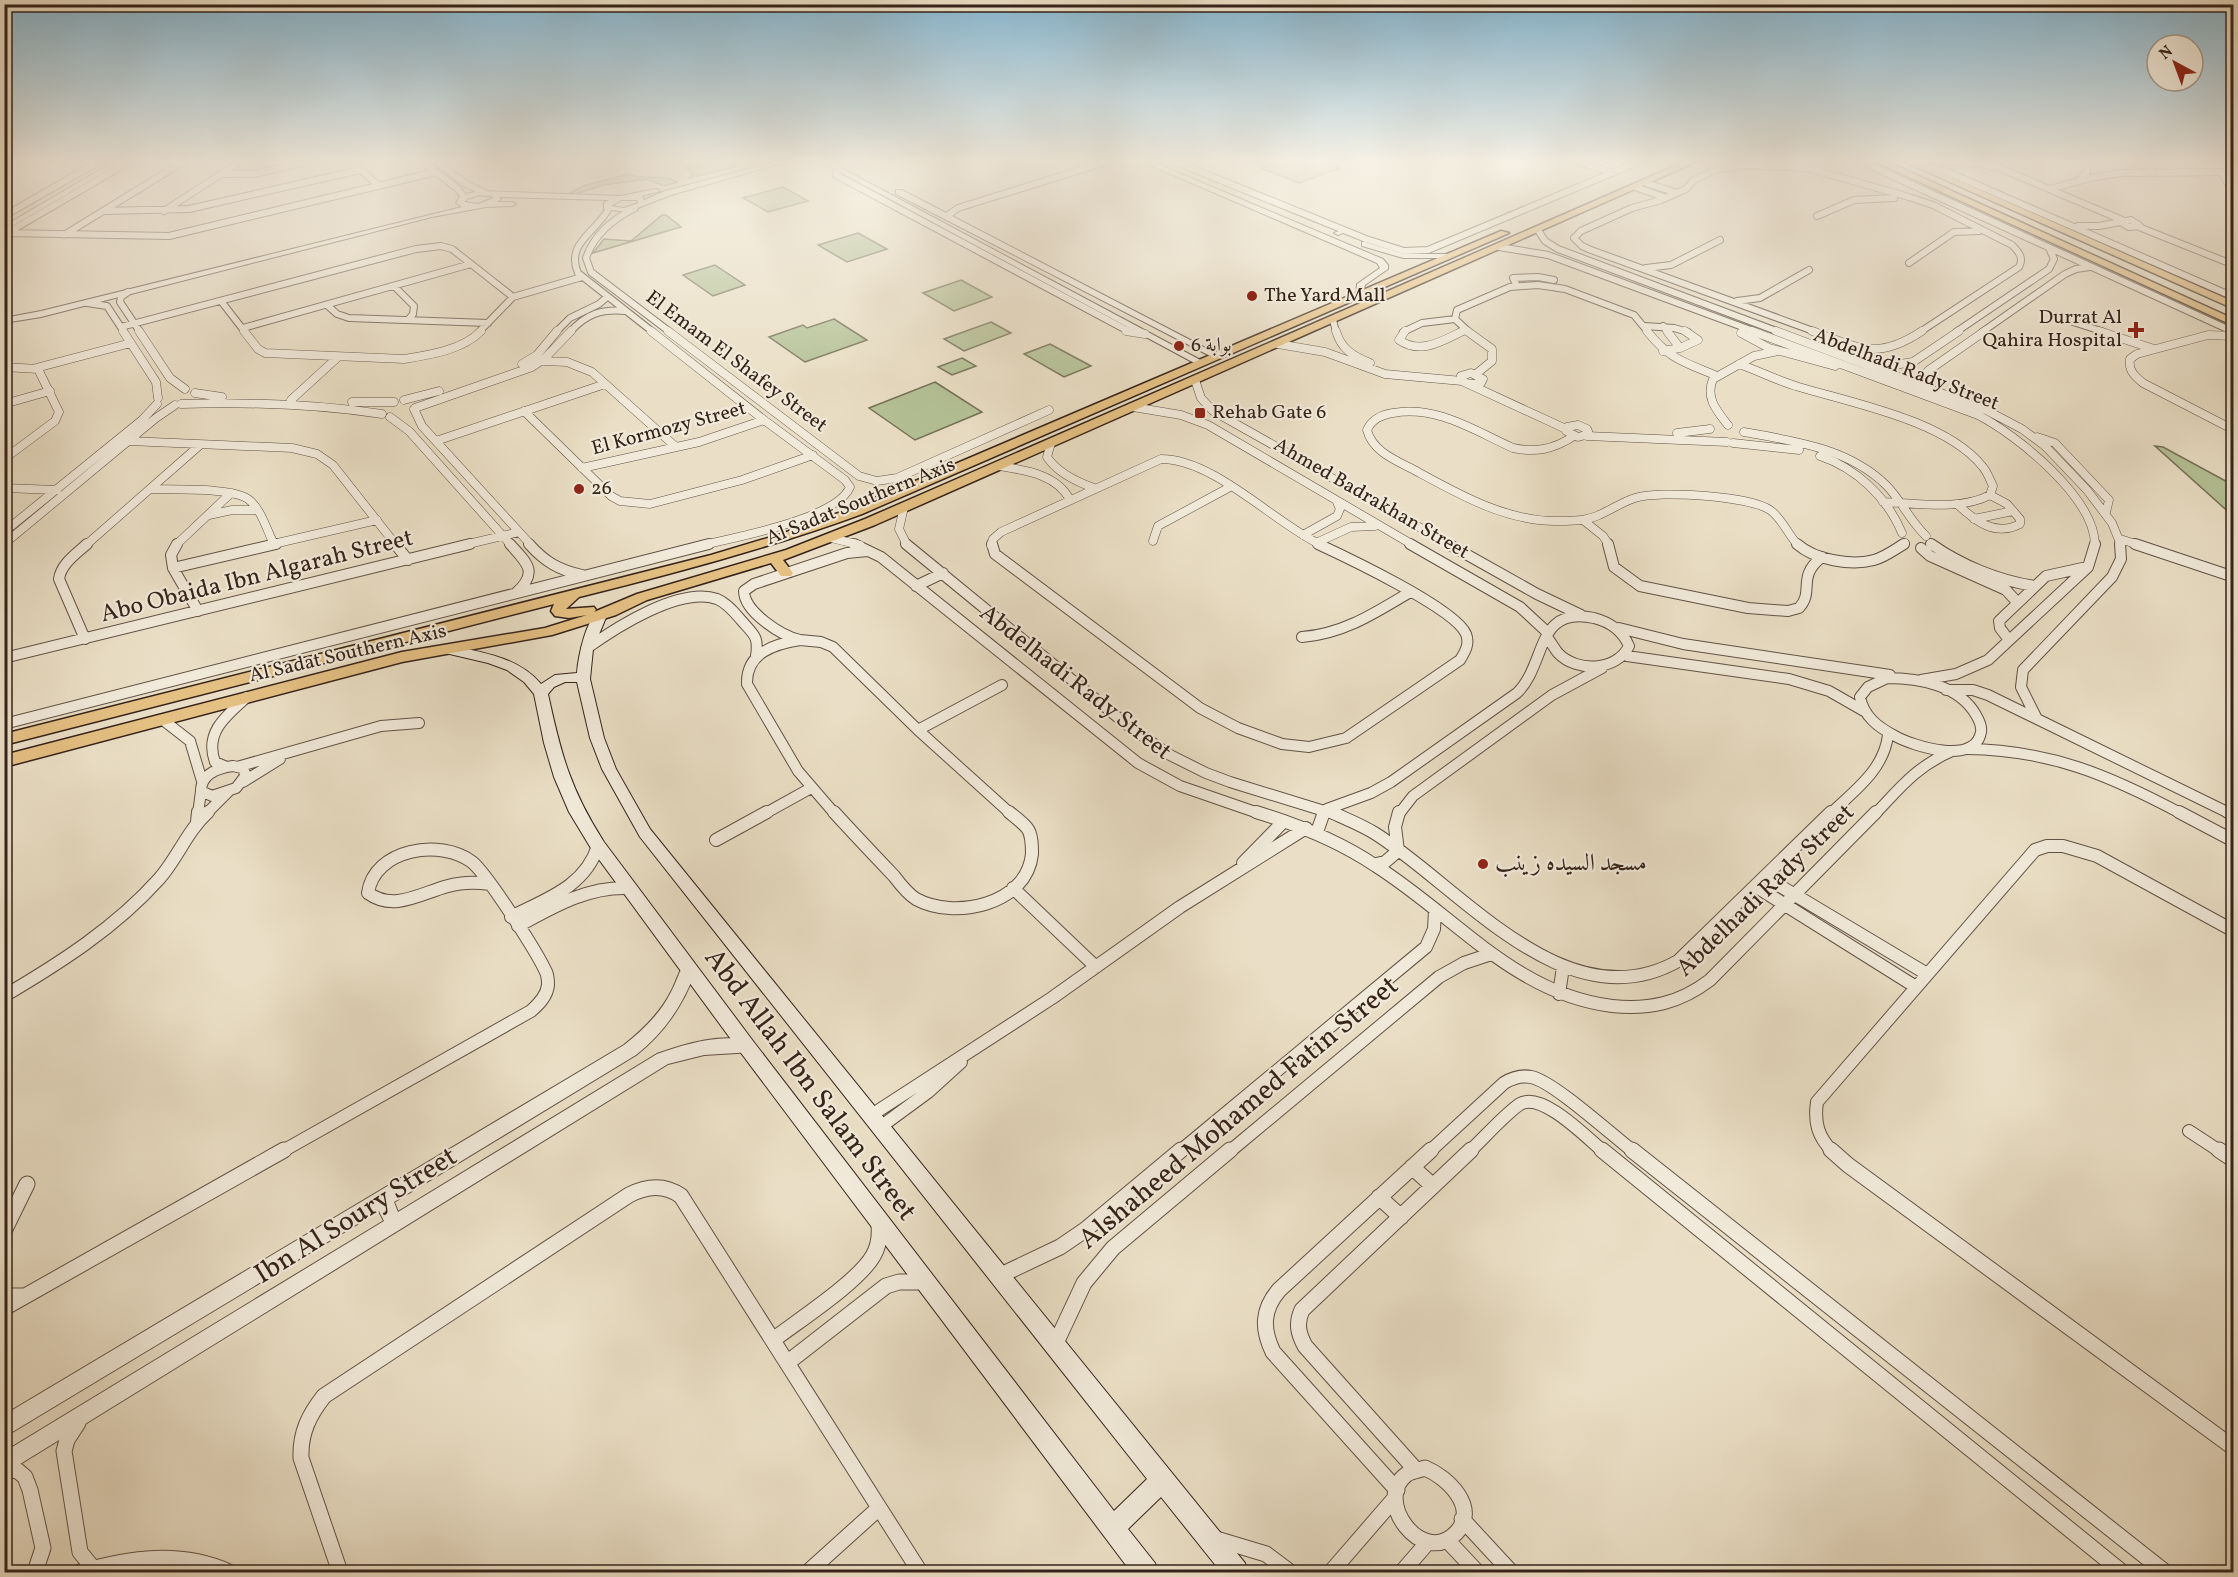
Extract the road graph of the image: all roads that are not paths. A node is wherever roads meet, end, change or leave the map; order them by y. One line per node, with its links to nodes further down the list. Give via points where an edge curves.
1 (90, 236): 2 (street)
2 (163, 236)
3 (322, 236): 69 (street)
4 (351, 236): 55 (street)
5 (588, 236): 50 (street, via 575,250 574,264)
6 (599, 236): 94 (street, El Emam El Shafey Street, via 589,249 586,263 591,272)
7 (949, 236): 90 (street, via 1131,333)
8 (962, 236): 25 (street)
9 (984, 236): 25 (street); 82 (street)
10 (1321, 236): 32 (street)
11 (1348, 236): 28 (street)
12 (1353, 236): 35 (street)
13 (1464, 236): 35 (street)
14 (1496, 236): 36 (main road, Al Sadat Southern Axis)
15 (1525, 236): 30 (main road, Al Sadat Southern Axis)
16 (1542, 236): 27 (street)
17 (1576, 236): 46 (street, via 1576,242 1582,246)
18 (1949, 236): 40 (street)
19 (1992, 236): 67 (street, via 2018,251 2022,257 2019,267 1892,349 1851,345)
20 (2022, 236): 31 (street)
21 (2041, 236): 49 (main road)
22 (2074, 236): 29 (main road)
23 (2109, 236): 29 (main road); 59 (street)
24 (2157, 236): 38 (street)
25 (970, 240): 90 (street)
26 (1720, 240): 42 (street)
27 (1549, 244): 33 (street); 110 (street, Abdelhadi Rady Street)
28 (1369, 246): 32 (street); 34 (street)
29 (2097, 246): 45 (main road)
30 (1499, 247): 33 (street, Abdelhadi Rady Street); 73 (main road, Al Sadat Southern Axis)
31 (2049, 248): 44 (street); 110 (street, via 2058,261 2049,269 1913,362)
32 (1356, 250): 37 (street)
33 (1534, 251): 68 (street, Abdelhadi Rady Street)
34 (1390, 254): 35 (street); 37 (street)
35 (1412, 254): 36 (street); 47 (street)
36 (1449, 256): 56 (main road, Al Sadat Southern Axis)
37 (1377, 259): 47 (street)
38 (2217, 260): 39 (street); 43 (street)
39 (2234, 260)
40 (1909, 263)
41 (471, 264): 54 (street); 57 (street); 61 (street, via 453,249 425,247)
42 (1671, 265): 46 (street); 51 (street)
43 (2234, 265)
44 (2092, 267): 78 (street); 121 (street, via 2073,267 1929,370 1921,379)
45 (2146, 267): 49 (main road, via 2138,272); 52 (main road)
46 (1641, 268): 51 (street)
47 (1384, 269): 56 (street, via 1361,284)
48 (1809, 270): 60 (street)
49 (2117, 270): 53 (main road)
50 (582, 278): 57 (street); 58 (street, El Emam El Shafey Street)
51 (1668, 278): 62 (street)
52 (2174, 280): 53 (main road, via 2153,278); 65 (main road)
53 (2149, 285): 76 (main road)
54 (394, 286): 64 (street); 72 (street, via 414,306)
55 (128, 292): 63 (street); 77 (street, via 120,302)
56 (1359, 295): 102 (main road, Al Sadat Southern Axis)
57 (513, 297): 75 (street)
58 (607, 297): 66 (street, El Emam El Shafey Street); 87 (street, via 570,318)
59 (2234, 297)
60 (1760, 298): 62 (street); 67 (street)
61 (221, 301): 77 (street); 83 (street)
62 (1730, 301): 67 (street)
63 (87, 303): 74 (street); 81 (street, via 107,306)
64 (327, 305): 72 (street, via 344,317); 83 (street)
65 (2234, 306)
66 (625, 311): 89 (street, via 588,316); 98 (street, El Emam El Shafey Street)
67 (1758, 311)
68 (1712, 314): 91 (street, via 1727,328); 113 (street, Abdelhadi Rady Street)
69 (4, 316)
70 (2058, 317): 97 (street)
71 (1455, 319): 79 (street, via 1457,310 1463,306 1504,289 1554,286 1630,313); 84 (street); 84 (street, via 1428,320 1403,332 1399,340 1411,347 1429,347)
72 (408, 320): 75 (street)
73 (1333, 320): 93 (main road, Al Sadat Southern Axis); 99 (street, via 1337,339)
74 (4, 321)
75 (488, 322): 104 (street, via 466,342 424,356)
76 (2234, 323)
77 (134, 324): 81 (street); 122 (street, via 170,378)
78 (2216, 324): 86 (street); 88 (street)
79 (1645, 326): 80 (street); 100 (street)
80 (1663, 326): 95 (street); 95 (street, via 1697,338 1697,342)
81 (121, 327): 92 (street)
82 (1160, 327): 85 (street); 90 (street)
83 (243, 328): 104 (street, via 265,353)
84 (1466, 330): 114 (street, via 1492,349 1492,361)
85 (1170, 332): 90 (street); 102 (street)
86 (2234, 334): 88 (street)
87 (555, 335): 89 (street); 127 (street, via 538,355 525,363)
88 (2208, 335): 97 (street)
89 (566, 336): 106 (street)
90 (1150, 336): 108 (street, via 1153,342)
91 (1761, 342): 96 (street); 103 (street)
92 (131, 343): 112 (street); 128 (street, via 156,382)
93 (1278, 344): 101 (street); 117 (main road, Al Sadat Southern Axis)
94 (689, 346): 98 (street); 155 (street, El Emam El Shafey Street)
95 (1680, 348): 100 (street)
96 (1782, 350): 103 (street); 113 (street, via 1827,365)
97 (2154, 350): 142 (street, via 2130,359 2133,374)
98 (676, 351): 137 (street, El Emam El Shafey Street)
99 (1345, 351): 101 (street); 105 (street)
100 (1663, 351): 115 (street)
101 (1335, 355): 107 (street)
102 (1219, 356): 108 (main road, Al Sadat Southern Axis)
103 (1754, 356): 109 (street)
104 (338, 357): 126 (street)
105 (1361, 359): 107 (street); 116 (street, via 1388,368)
106 (544, 361): 119 (street, via 577,365); 135 (street)
107 (1352, 363): 116 (street, via 1392,375)
108 (1198, 364): 209 (main road, Al Sadat Southern Axis, via 834,520 740,551)
109 (1739, 364): 115 (street); 167 (street, via 1863,404 1953,440 1985,471 1993,486)
110 (1873, 366): 113 (street); 121 (street, Abdelhadi Rady Street)
111 (4, 367): 112 (street)
112 (36, 368): 123 (street)
113 (1855, 368): 125 (street, Abdelhadi Rady Street)
114 (1476, 374): 116 (street); 118 (street)
115 (1717, 376): 139 (street, via 1709,385 1709,398)
116 (1463, 377): 120 (street)
117 (1195, 380): 132 (main road, Al Sadat Southern Axis); 217 (street, Ahmed Badrakhan Street, via 1199,396 1213,411 1537,594)
118 (1483, 381): 120 (street); 138 (street)
119 (605, 384): 134 (street); 151 (street)
120 (1471, 384): 140 (street)
121 (1923, 385): 125 (street); 187 (street, Abdelhadi Rady Street, via 2055,443 2109,500 2106,512)
122 (185, 389): 124 (street); 128 (street, via 170,391)
123 (50, 391): 130 (street); 153 (street, via 58,416)
124 (195, 393): 126 (street); 131 (street)
125 (1926, 395): 199 (street, Abdelhadi Rady Street, via 1993,422 2027,445 2089,519 2096,544)
126 (291, 400): 129 (street)
127 (404, 400): 129 (street); 135 (street, via 414,402)
128 (157, 401): 131 (street); 165 (street, via 142,420)
129 (394, 402): 136 (street, via 382,408)
130 (4, 404)
131 (178, 404): 136 (street, via 348,409); 146 (street)
132 (1133, 407): 149 (main road, Al Sadat Southern Axis); 169 (street, Ahmed Badrakhan Street, via 1192,417)
133 (1049, 410): 155 (street, El Emam El Shafey Street, via 887,481 867,479)
134 (524, 411): 147 (street); 157 (street)
135 (409, 412): 136 (street); 147 (street)
136 (386, 415): 185 (street, via 410,430)
137 (764, 420): 151 (street, El Kormozy Street); 152 (street, El Emam El Shafey Street)
138 (1574, 425): 140 (street); 143 (street)
139 (1728, 425): 141 (street); 144 (street)
140 (1566, 429): 145 (street)
141 (1710, 429): 143 (street, via 1682,434); 148 (street, via 1715,438)
142 (2234, 430)
143 (1587, 432): 145 (street); 148 (street)
144 (1744, 432): 148 (street, via 1743,441); 171 (street, via 1842,456 1881,480)
145 (1574, 436): 179 (street, via 1549,450 1525,451 1443,416 1408,410 1377,417 1368,424 1366,433 1380,451 1499,511 1533,518)
146 (129, 441): 150 (street); 192 (street)
147 (436, 441): 182 (street)
148 (1730, 442): 170 (street, via 1788,448 1824,457 1866,480)
149 (1051, 443): 154 (street, via 1047,456); 156 (main road, Al Sadat Southern Axis)
150 (200, 444): 164 (street); 178 (street, via 292,448 317,454 333,465)
151 (676, 447): 157 (street, El Kormozy Street)
152 (813, 455): 157 (street, via 742,480 650,504 620,501); 158 (street, El Emam El Shafey Street)
153 (4, 459)
154 (1050, 463): 159 (street); 160 (street)
155 (843, 465): 158 (street)
156 (999, 466): 159 (street); 173 (main road, Al Sadat Southern Axis)
157 (582, 468)
158 (832, 470): 203 (street, El Emam El Shafey Street, via 849,483 850,491 844,499 819,511 767,529)
159 (1032, 471): 168 (street)
160 (1082, 484): 163 (street); 168 (street)
161 (1230, 487): 163 (street, via 1199,467 1175,459 1149,463); 184 (street); 189 (street, via 1158,526)
162 (4, 488): 165 (street)
163 (1094, 488): 168 (street)
164 (150, 489): 166 (street); 222 (street, via 60,572 61,585)
165 (57, 490): 181 (street)
166 (231, 493): 174 (street, via 245,497); 176 (street)
167 (1990, 495): 172 (street); 175 (street)
168 (1068, 496): 207 (street, via 993,539 994,554 1200,708 1286,745 1308,747 1346,738 1460,660 1467,651 1465,631 1457,621)
169 (1337, 502): 180 (street, Ahmed Badrakhan Street); 184 (street, via 1337,516)
170 (1883, 502): 171 (street); 183 (street)
171 (1900, 503): 172 (street); 188 (street)
172 (1957, 504): 177 (street)
173 (904, 507): 186 (main road, Al Sadat Southern Axis); 202 (street, Abdelhadi Rady Street, via 899,529 907,545)
174 (255, 510): 176 (street); 193 (street)
175 (2013, 511): 177 (street); 177 (street, via 2021,522 2007,529 1988,527)
176 (206, 516): 200 (street, via 174,548)
177 (1974, 519)
178 (377, 520): 193 (street); 198 (street)
179 (1583, 520): 196 (street, via 1640,497 1730,498 1772,511 1801,547); 196 (street, via 1608,542 1614,567 1640,586 1768,612 1800,608 1806,600 1809,566)
180 (1381, 527): 190 (street, via 1355,525); 220 (street, Ahmed Badrakhan Street, via 1520,607)
181 (4, 532)
182 (519, 532): 185 (street, Abo Obaida Ibn Algarah Street); 203 (street, via 550,565)
183 (1902, 533): 188 (street, via 1916,532); 191 (street, via 1900,538)
184 (1303, 535): 190 (street)
185 (504, 537): 198 (street, Abo Obaida Ibn Algarah Street); 208 (street, via 530,571 523,587)
186 (831, 538): 195 (street, Abdelhadi Rady Street); 197 (main road, Al Sadat Southern Axis)
187 (2120, 539): 204 (street); 240 (street, via 2121,559 2112,577 2023,670 2021,687)
188 (1928, 540): 194 (street); 206 (street, via 1943,552 2006,580)
189 (1153, 541)
190 (1316, 543): 207 (street)
191 (1905, 543): 194 (street); 196 (street, via 1862,562)
192 (4, 544)
193 (274, 544): 200 (street)
194 (1921, 548): 212 (street, via 1930,556 2006,590)
195 (872, 551): 201 (street, via 847,553); 205 (street, Abdelhadi Rady Street)
196 (1822, 557)
197 (775, 559): 201 (main road); 211 (main road, Al Sadat Southern Axis)
198 (408, 560): 215 (street, Abo Obaida Ibn Algarah Street)
199 (2088, 567): 206 (street, via 2050,574); 224 (street)
200 (173, 568): 215 (street)
201 (786, 573): 210 (street, via 749,585)
202 (944, 573): 205 (street); 256 (street, Abdelhadi Rady Street, via 1158,748 1213,776)
203 (586, 576): 208 (street)
204 (2234, 577)
205 (916, 586): 258 (street, Abdelhadi Rady Street, via 1133,760 1179,786)
206 (2035, 586): 212 (street)
207 (1410, 592): 221 (street, via 1343,631)
208 (514, 594): 243 (street)
209 (576, 594): 213 (main road, via 561,604 560,613); 218 (main road, Al Sadat Southern Axis)
210 (744, 596): 214 (street); 223 (street, via 772,627)
211 (658, 601): 213 (main road, Al Sadat Southern Axis); 214 (street, via 703,597); 227 (street)
212 (2017, 602): 224 (street, via 1999,621)
213 (628, 603): 216 (main road, Al Sadat Southern Axis)
214 (725, 604): 228 (street, via 758,641)
215 (198, 611): 222 (street, Abo Obaida Ibn Algarah Street)
216 (601, 615): 225 (main road, Al Sadat Southern Axis, via 547,632); 227 (main road, Abd Allah Ibn Salam Street)
217 (1584, 616): 219 (street); 220 (street, via 1554,622)
218 (481, 619): 225 (main road, via 526,620 518,631); 246 (main road, Al Sadat Southern Axis)
219 (1615, 626): 229 (street, via 1630,646); 232 (street, via 1683,644)
220 (1547, 634): 231 (street, via 1551,646 1567,658); 256 (street, via 1529,680 1517,693 1391,782)
221 (1302, 637)
222 (85, 639): 230 (street, Abo Obaida Ibn Algarah Street)
223 (800, 640): 228 (street, via 776,645); 244 (street, via 833,647)
224 (2009, 640): 234 (street, via 1972,669)
225 (495, 641): 226 (main road, Al Sadat Southern Axis)
226 (446, 649): 237 (main road, via 512,667); 238 (main road, Al Sadat Southern Axis)
227 (586, 649): 233 (main road, Abd Allah Ibn Salam Street)
228 (756, 656): 254 (street, via 748,665 747,684)
229 (1627, 656): 231 (street); 239 (street, via 1789,679 1829,691)
230 (4, 658)
231 (1604, 667): 265 (street, via 1552,695 1413,796 1401,807 1395,821)
232 (1905, 678): 234 (street); 239 (street, via 1887,678 1864,689)
233 (583, 679): 237 (main road, via 565,677 546,686); 287 (main road, Abd Allah Ibn Salam Street, via 609,769 645,833)
234 (1921, 680): 236 (street)
235 (1002, 685): 244 (street)
236 (1946, 690): 240 (street, via 1973,690); 247 (street, via 1968,705 1980,723 1981,734 1976,743)
237 (541, 693): 264 (main road, Abd Allah Ibn Salam Street, via 561,777)
238 (247, 698): 241 (main road, Al Sadat Southern Axis); 251 (street, via 217,725 212,735 215,762)
239 (1864, 711): 245 (street)
240 (2036, 717): 257 (street)
241 (163, 720): 250 (main road, Al Sadat Southern Axis); 253 (street, via 190,741)
242 (418, 723): 248 (street, via 381,726)
243 (4, 724)
244 (918, 730): 272 (street, via 1028,829 1034,843 1033,859 1026,875)
245 (1888, 735): 249 (street, via 1919,748); 268 (street, Abdelhadi Rady Street, via 1886,751 1874,771)
246 (4, 740)
247 (1964, 749): 249 (street); 263 (street, via 1991,747 2062,760 2100,774)
248 (296, 750): 251 (street); 252 (street)
249 (1950, 752): 273 (street, Abdelhadi Rady Street, via 1919,769)
250 (4, 761)
251 (232, 767): 252 (street, via 242,768 246,775); 253 (street, via 217,770)
252 (241, 783): 255 (street)
253 (201, 786): 255 (street, via 212,796); 259 (street)
254 (811, 788): 262 (street); 272 (street, via 914,898 953,909 996,900)
255 (229, 792): 259 (street)
256 (1327, 809): 261 (street); 265 (street, Abdelhadi Rady Street, via 1377,834)
257 (2234, 815)
258 (1284, 821): 260 (street, Abdelhadi Rady Street); 267 (street)
259 (197, 822): 285 (street, via 161,877 131,907 97,937)
260 (1306, 828): 261 (street, Abdelhadi Rady Street); 267 (street)
261 (1317, 832): 266 (street, Abdelhadi Rady Street)
262 (716, 840)
263 (2234, 841)
264 (598, 846): 271 (main road, Abd Allah Ibn Salam Street); 276 (street, via 591,867 583,876)
265 (1398, 851): 266 (street); 280 (street, Abdelhadi Rady Street, via 1502,930)
266 (1376, 864): 275 (street, Abdelhadi Rady Street)
267 (1239, 868): 279 (street)
268 (1765, 877): 270 (street, Abdelhadi Rady Street); 273 (street)
269 (490, 884): 269 (street, via 461,855 414,852 391,859 377,869 368,881 368,893 376,901 393,903 461,883); 276 (street)
270 (1755, 886): 274 (street); 280 (street, Abdelhadi Rady Street, via 1678,960 1655,972 1626,978 1594,976)
271 (627, 888): 276 (street, via 603,887 579,894); 281 (main road, Abd Allah Ibn Salam Street)
272 (1013, 888): 279 (street)
273 (1795, 895): 274 (street, Abdelhadi Rady Street); 282 (street)
274 (1785, 905): 283 (street); 284 (street, Abdelhadi Rady Street, via 1693,994 1643,1008 1603,1006)
275 (1435, 910): 278 (street, Abdelhadi Rady Street); 299 (street, Alshaheed Mohamed Fatin Street, via 1433,936 1426,947 1085,1230 1060,1247)
276 (515, 921): 301 (street, via 550,984 545,999 531,1011)
277 (2234, 931): 282 (street, via 2097,856 2047,846 2027,857)
278 (1491, 954): 284 (street, Abdelhadi Rady Street); 305 (street, Alshaheed Mohamed Fatin Street, via 1440,976 1113,1248 1084,1283)
279 (1096, 967): 287 (street, via 969,1053 928,1092)
280 (1563, 967): 284 (street)
281 (688, 970): 286 (main road, Abd Allah Ibn Salam Street); 294 (street, Ibn Al Soury Street, via 675,1005 630,1050)
282 (1927, 974): 283 (street)
283 (1916, 987): 311 (street, via 1817,1102 1814,1117 1818,1134 1848,1166)
284 (1558, 994)
285 (4, 996)
286 (747, 1047): 296 (main road, Abd Allah Ibn Salam Street); 297 (street, Ibn Al Soury Street, via 697,1048 663,1059)
287 (875, 1122): 299 (main road, Abd Allah Ibn Salam Street)
288 (2188, 1131): 289 (street)
289 (2234, 1160)
290 (1412, 1167): 292 (street); 293 (street); 306 (street, via 1511,1078 1539,1078)
291 (27, 1184): 298 (street)
292 (1433, 1186): 295 (street); 308 (street, via 1520,1104 1531,1100 1545,1104)
293 (1379, 1197): 295 (street); 316 (street, via 1270,1299 1263,1325 1273,1352)
294 (383, 1199): 297 (street); 310 (street, Ibn Al Soury Street)
295 (1401, 1216): 314 (street, via 1302,1310 1297,1328 1305,1346)
296 (878, 1219): 300 (main road, Abd Allah Ibn Salam Street); 304 (street, via 878,1247 870,1262)
297 (395, 1224): 309 (street, Ibn Al Soury Street)
298 (4, 1231)
299 (999, 1276): 305 (main road, Abd Allah Ibn Salam Street)
300 (926, 1282): 307 (street, via 886,1286); 319 (main road, Abd Allah Ibn Salam Street)
301 (27, 1295): 302 (street); 303 (street)
302 (4, 1296)
303 (4, 1308)
304 (772, 1340): 307 (street); 327 (street, via 681,1197 666,1188 636,1191 337,1385 312,1411 300,1443 301,1458)
305 (1055, 1345): 315 (main road, Abd Allah Ibn Salam Street)
306 (1887, 1353): 308 (street); 337 (street)
307 (787, 1363): 317 (street)
308 (1874, 1371): 336 (street)
309 (83, 1416): 312 (street, Ibn Al Soury Street); 323 (street, via 64,1451 80,1552)
310 (4, 1427)
311 (2234, 1448)
312 (4, 1464)
313 (4, 1469): 325 (street, via 18,1471 30,1490 43,1548)
314 (1415, 1469): 316 (street, via 1401,1480); 318 (street, via 1436,1471 1454,1485 1460,1495)
315 (1162, 1480): 319 (main road); 320 (main road, Abd Allah Ibn Salam Street)
316 (1396, 1494): 322 (street, via 1401,1521 1408,1531); 332 (street)
317 (879, 1508): 328 (street); 329 (street)
318 (1462, 1519): 321 (street, via 1457,1532); 335 (street)
319 (1113, 1528): 324 (main road, Abd Allah Ibn Salam Street)
320 (1207, 1536): 330 (main road, Abd Allah Ibn Salam Street); 331 (street, via 1262,1551)
321 (1447, 1540): 322 (street); 334 (street)
322 (1428, 1542): 333 (street)
323 (87, 1570): 326 (street, via 130,1560 164,1558 196,1561)
324 (1144, 1571)
325 (35, 1572)
326 (229, 1572)
327 (340, 1572)
328 (808, 1572)
329 (920, 1572)
330 (1236, 1572)
331 (1290, 1572)
332 (1331, 1572)
333 (1402, 1572)
334 (1477, 1572)
335 (1511, 1572)
336 (2122, 1572)
337 (2165, 1572)

